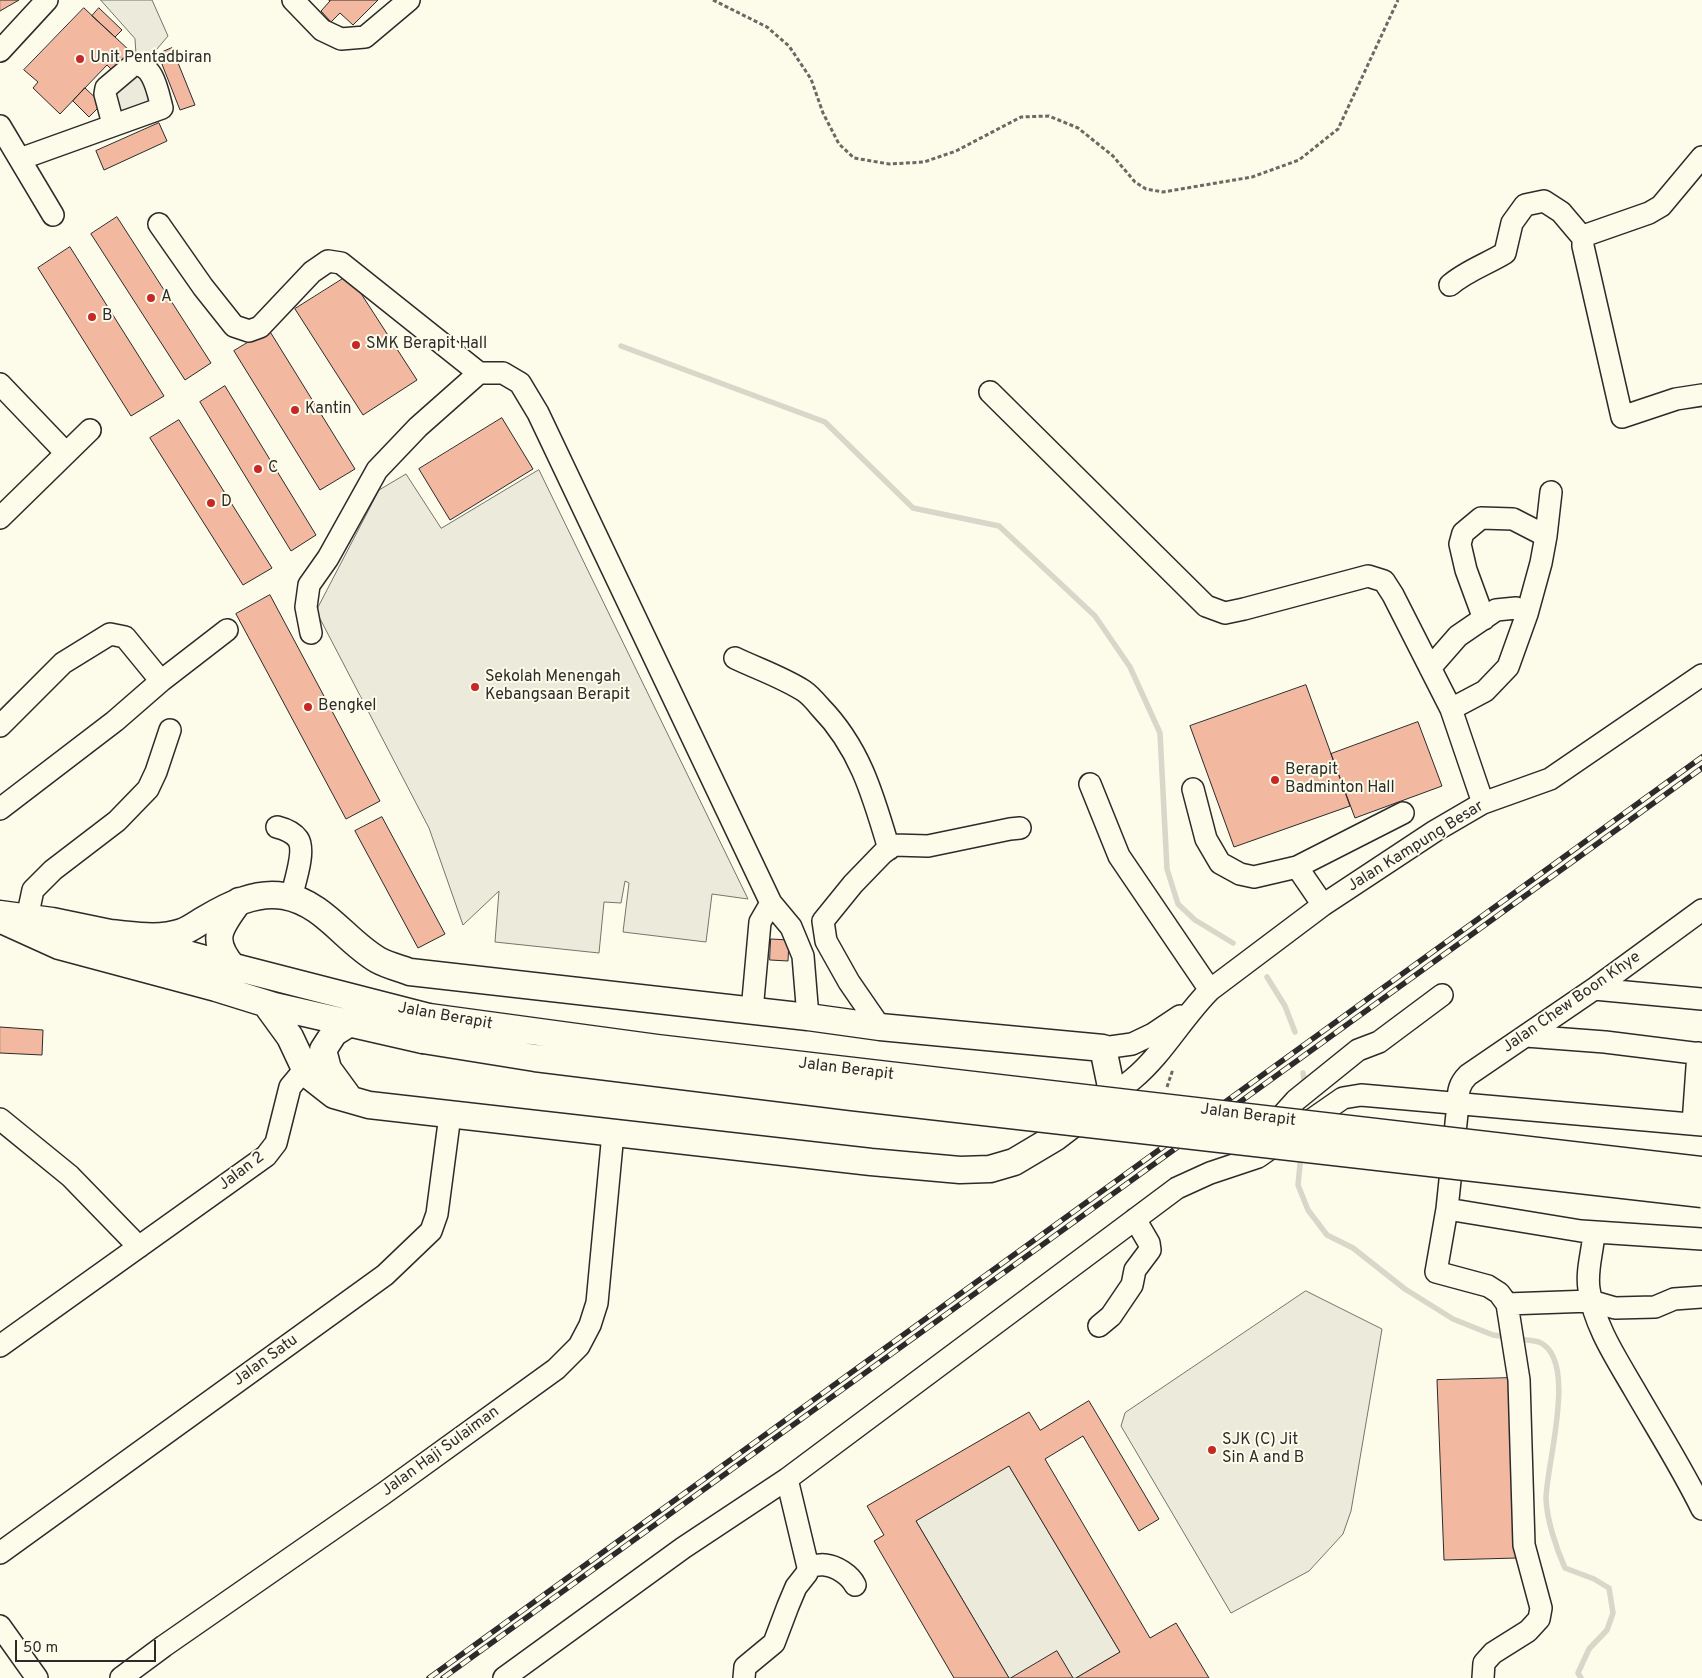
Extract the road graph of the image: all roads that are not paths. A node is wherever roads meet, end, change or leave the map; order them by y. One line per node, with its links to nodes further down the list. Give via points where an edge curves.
1 (47, 0): 4 (street)
2 (409, 0): 3 (street, via 365,37 341,39 322,30)
3 (302, 3)
4 (0, 51)
5 (113, 124): 8 (street)
6 (0, 126): 8 (street)
7 (1702, 157): 11 (street, via 1661,206)
8 (20, 159): 9 (street)
9 (54, 215)
10 (159, 224): 13 (street, via 234,326 248,331 260,327 312,272 328,261 341,262)
11 (1583, 238): 12 (street, via 1561,212 1544,201 1525,205 1512,222 1505,253); 16 (street, via 1622,417)
12 (1450, 285)
13 (479, 373): 25 (street, via 418,427 377,470 328,558 309,585 306,607); 44 (street, via 503,373 520,383 538,413)
14 (0, 384): 18 (street)
15 (990, 392): 27 (street, via 1206,606 1225,613 1368,576 1384,581)
16 (1702, 395)
17 (90, 430): 18 (street)
18 (66, 453): 20 (street)
19 (1551, 492): 21 (street)
20 (0, 518)
21 (1546, 536): 22 (street); 23 (street, via 1513,519 1482,518 1463,533 1460,544 1466,570)
22 (1527, 614): 23 (street, via 1516,608 1496,610); 30 (street, via 1508,667 1485,692)
23 (1484, 619): 27 (street, via 1458,636)
24 (227, 630): 29 (street)
25 (311, 634)
26 (735, 658): 40 (street, via 806,692 831,717 850,744 869,784)
27 (1430, 668): 30 (street)
28 (1702, 675): 35 (street, Jalan Kampung Besar, via 1550,779)
29 (160, 681): 31 (street, via 125,637 110,634 64,663); 36 (street, via 107,727)
30 (1451, 708): 35 (street)
31 (0, 726)
32 (170, 730): 48 (street, via 148,789 117,821 53,870 33,890)
33 (1090, 784): 53 (street, via 1119,856)
34 (1193, 789): 41 (street, via 1206,839 1220,863 1240,874 1254,877)
35 (1483, 803): 45 (street, Jalan Kampung Besar)
36 (0, 809)
37 (1403, 813): 41 (street)
38 (277, 827): 42 (street, via 298,839 302,850)
39 (1020, 828): 40 (street, via 928,846 894,845)
40 (889, 849): 61 (street, via 823,921 826,940 849,982)
41 (1297, 867): 45 (street)
42 (291, 898): 43 (main road, via 264,896); 58 (main road, via 323,914 378,960 410,972)
43 (240, 901): 50 (main road, via 182,932 156,937); 51 (main road, via 220,928 219,945)
44 (771, 902): 58 (street, via 760,922); 59 (street, via 791,927 803,956)
45 (1323, 905): 53 (street, Jalan Kampung Besar)
46 (1702, 910): 52 (street, Jalan Chew Boon Khye)
47 (0, 914): 48 (main road, Jalan Berapit)
48 (28, 918): 50 (main road, Jalan Berapit)
49 (0, 919): 56 (main road, via 52,944)
50 (110, 933): 51 (main road, Jalan Berapit)
51 (233, 967): 62 (main road, Jalan Berapit)
52 (1594, 989): 55 (street); 63 (street, Jalan Chew Boon Khye)
53 (1210, 990): 57 (street, Jalan Kampung Besar)
54 (1442, 994): 72 (street, via 1379,1042 1358,1050 1296,1100)
55 (1702, 1000)
56 (266, 1004): 60 (main road); 66 (main road, via 290,1037)
57 (1194, 1007): 64 (street, via 1132,1044); 67 (street, via 1134,1079)
58 (752, 1011): 59 (main road)
59 (808, 1017): 61 (main road)
60 (350, 1023): 62 (main road); 68 (main road, via 334,1033 323,1050 328,1069)
61 (880, 1027): 64 (main road)
62 (426, 1028): 72 (main road, Jalan Berapit, bridge, via 657,1048); 76 (main road, bridge, via 535,1058)
63 (1526, 1036): 65 (street); 69 (street, Jalan Chew Boon Khye, via 1461,1082)
64 (1103, 1048): 67 (main road)
65 (1700, 1053): 73 (street)
66 (305, 1069): 68 (main road, via 334,1095); 81 (street, Jalan 2, via 290,1087 276,1142 266,1156)
67 (1110, 1095): 74 (main road, via 1056,1137 1014,1162 990,1169 960,1170 871,1162)
68 (353, 1101): 70 (main road)
69 (1458, 1104): 73 (street); 77 (street, Jalan Chew Boon Khye); 78 (street, via 1361,1095 1343,1098 1258,1157 1177,1188)
70 (450, 1114): 74 (main road); 89 (street, Jalan Satu, via 437,1214 431,1231 385,1276)
71 (0, 1119): 81 (street, via 70,1176)
72 (1278, 1120): 75 (main road, Jalan Berapit, bridge)
73 (1697, 1124)
74 (613, 1133): 94 (street, Jalan Haji Sulaiman, via 597,1302 590,1325 578,1346 548,1375)
75 (1702, 1170)
76 (1702, 1194)
77 (1447, 1209): 79 (street); 84 (street, Jalan Chew Boon Khye, via 1436,1272 1488,1286 1499,1293)
78 (1136, 1219): 85 (street, via 1150,1250 1135,1270 1132,1285 1111,1316); 87 (street)
79 (1594, 1232): 80 (street); 83 (street, via 1588,1275)
80 (1702, 1239)
81 (139, 1247): 86 (street, Jalan 2)
82 (1702, 1297): 83 (street, via 1674,1299 1655,1307 1615,1308)
83 (1591, 1302): 84 (street); 88 (street, via 1612,1352)
84 (1509, 1315): 97 (street, via 1519,1380 1524,1545 1541,1608 1539,1619 1528,1631 1493,1653 1484,1663)
85 (1098, 1326)
86 (1, 1344)
87 (786, 1479): 90 (street); 95 (street)
88 (1702, 1509)
89 (0, 1553)
90 (808, 1567): 91 (street, via 824,1564 837,1568); 96 (street, via 796,1587 774,1643 746,1667)
91 (855, 1585)
92 (0, 1626): 93 (street)
93 (37, 1678)
94 (121, 1678)
95 (504, 1678)
96 (744, 1678)
97 (1482, 1678)

